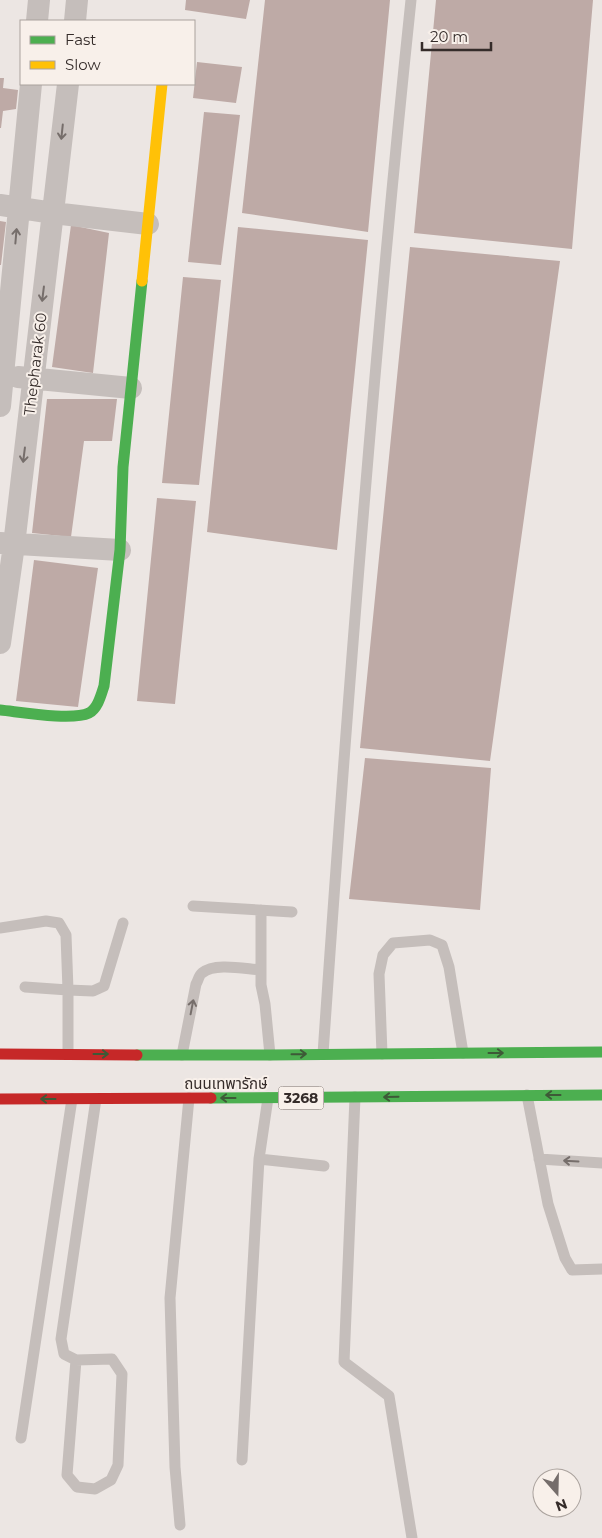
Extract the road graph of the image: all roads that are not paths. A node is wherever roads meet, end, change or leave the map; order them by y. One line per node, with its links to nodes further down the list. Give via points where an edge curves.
1 (39, 0): 4 (street)
2 (77, 0): 5 (street)
3 (411, 0): 32 (lane, via 370,434)
4 (37, 20)
5 (75, 20)
6 (31, 85): 9 (street, Thepharak 60)
7 (68, 85): 10 (street, Thepharak 60, one-way to 10)
8 (162, 85): 11 (main road)
9 (9, 207): 10 (street); 12 (street, Thepharak 60, one-way to 9)
10 (53, 213): 11 (street); 13 (street, Thepharak 60, one-way to 13)
11 (148, 224): 14 (main road)
12 (2, 376): 13 (street); 15 (street, Thepharak 60)
13 (33, 378): 14 (street); 16 (street, Thepharak 60, one-way to 16)
14 (131, 388): 17 (main road, via 122,467)
15 (0, 406)
16 (7, 544): 17 (street); 18 (street, Thepharak 60)
17 (120, 550): 19 (main road, via 104,686 98,703 90,713 74,717)
18 (0, 644)
19 (0, 710)
20 (193, 906): 21 (lane)
21 (261, 910): 22 (lane); 25 (lane)
22 (292, 912)
23 (123, 923): 27 (lane, via 104,986 93,991)
24 (0, 928): 27 (lane, via 46,921 59,923 66,935)
25 (261, 970): 34 (lane, one-way to 25, via 196,984 202,974 224,967); 35 (lane)
26 (25, 987): 27 (lane)
27 (68, 990): 31 (lane)
28 (602, 1052): 29 (main road, ถนนเทพารักษ์, one-way to 28)
29 (463, 1053): 33 (main road, ถนนเทพารักษ์); 33 (lane, via 449,967 442,945 430,940 393,943 383,955 379,974)
30 (0, 1054): 31 (main road, ถนนเทพารักษ์)
31 (68, 1054): 34 (main road, ถนนเทพารักษ์, one-way to 34)
32 (323, 1054): 33 (main road, ถนนเทพารักษ์); 35 (main road, ถนนเทพารักษ์, one-way to 32)
33 (382, 1054)
34 (182, 1055): 35 (main road, ถนนเทพารักษ์)
35 (270, 1055)
36 (527, 1095): 37 (main road, ถนนเทพารักษ์ / 3268, one-way to 36); 38 (main road, ถนนเทพารักษ์ / 3268, one-way to 38); 45 (lane)
37 (602, 1095)
38 (355, 1097): 40 (main road, ถนนเทพารักษ์ / 3268); 53 (lane, via 344,1362 389,1396)
39 (189, 1098): 40 (main road, ถนนเทพารักษ์ / 3268, one-way to 39); 43 (main road, ถนนเทพารักษ์ / 3268); 52 (lane, via 170,1298)
40 (268, 1098): 44 (lane)
41 (0, 1099): 42 (main road, ถนนเทพารักษ์ / 3268, one-way to 41)
42 (72, 1099): 43 (main road, ถนนเทพารักษ์ / 3268); 50 (lane)
43 (96, 1099): 49 (lane, via 61,1339 64,1354)
44 (259, 1159): 47 (lane); 51 (lane)
45 (539, 1159): 46 (lane, one-way to 45); 48 (lane, via 564,1258 572,1270)
46 (602, 1163)
47 (324, 1166)
48 (602, 1269)
49 (76, 1360): 49 (lane, via 67,1475 77,1487 95,1489 111,1480 118,1465 122,1374 112,1359)
50 (22, 1438)
51 (242, 1460)
52 (180, 1526)
53 (412, 1538)

